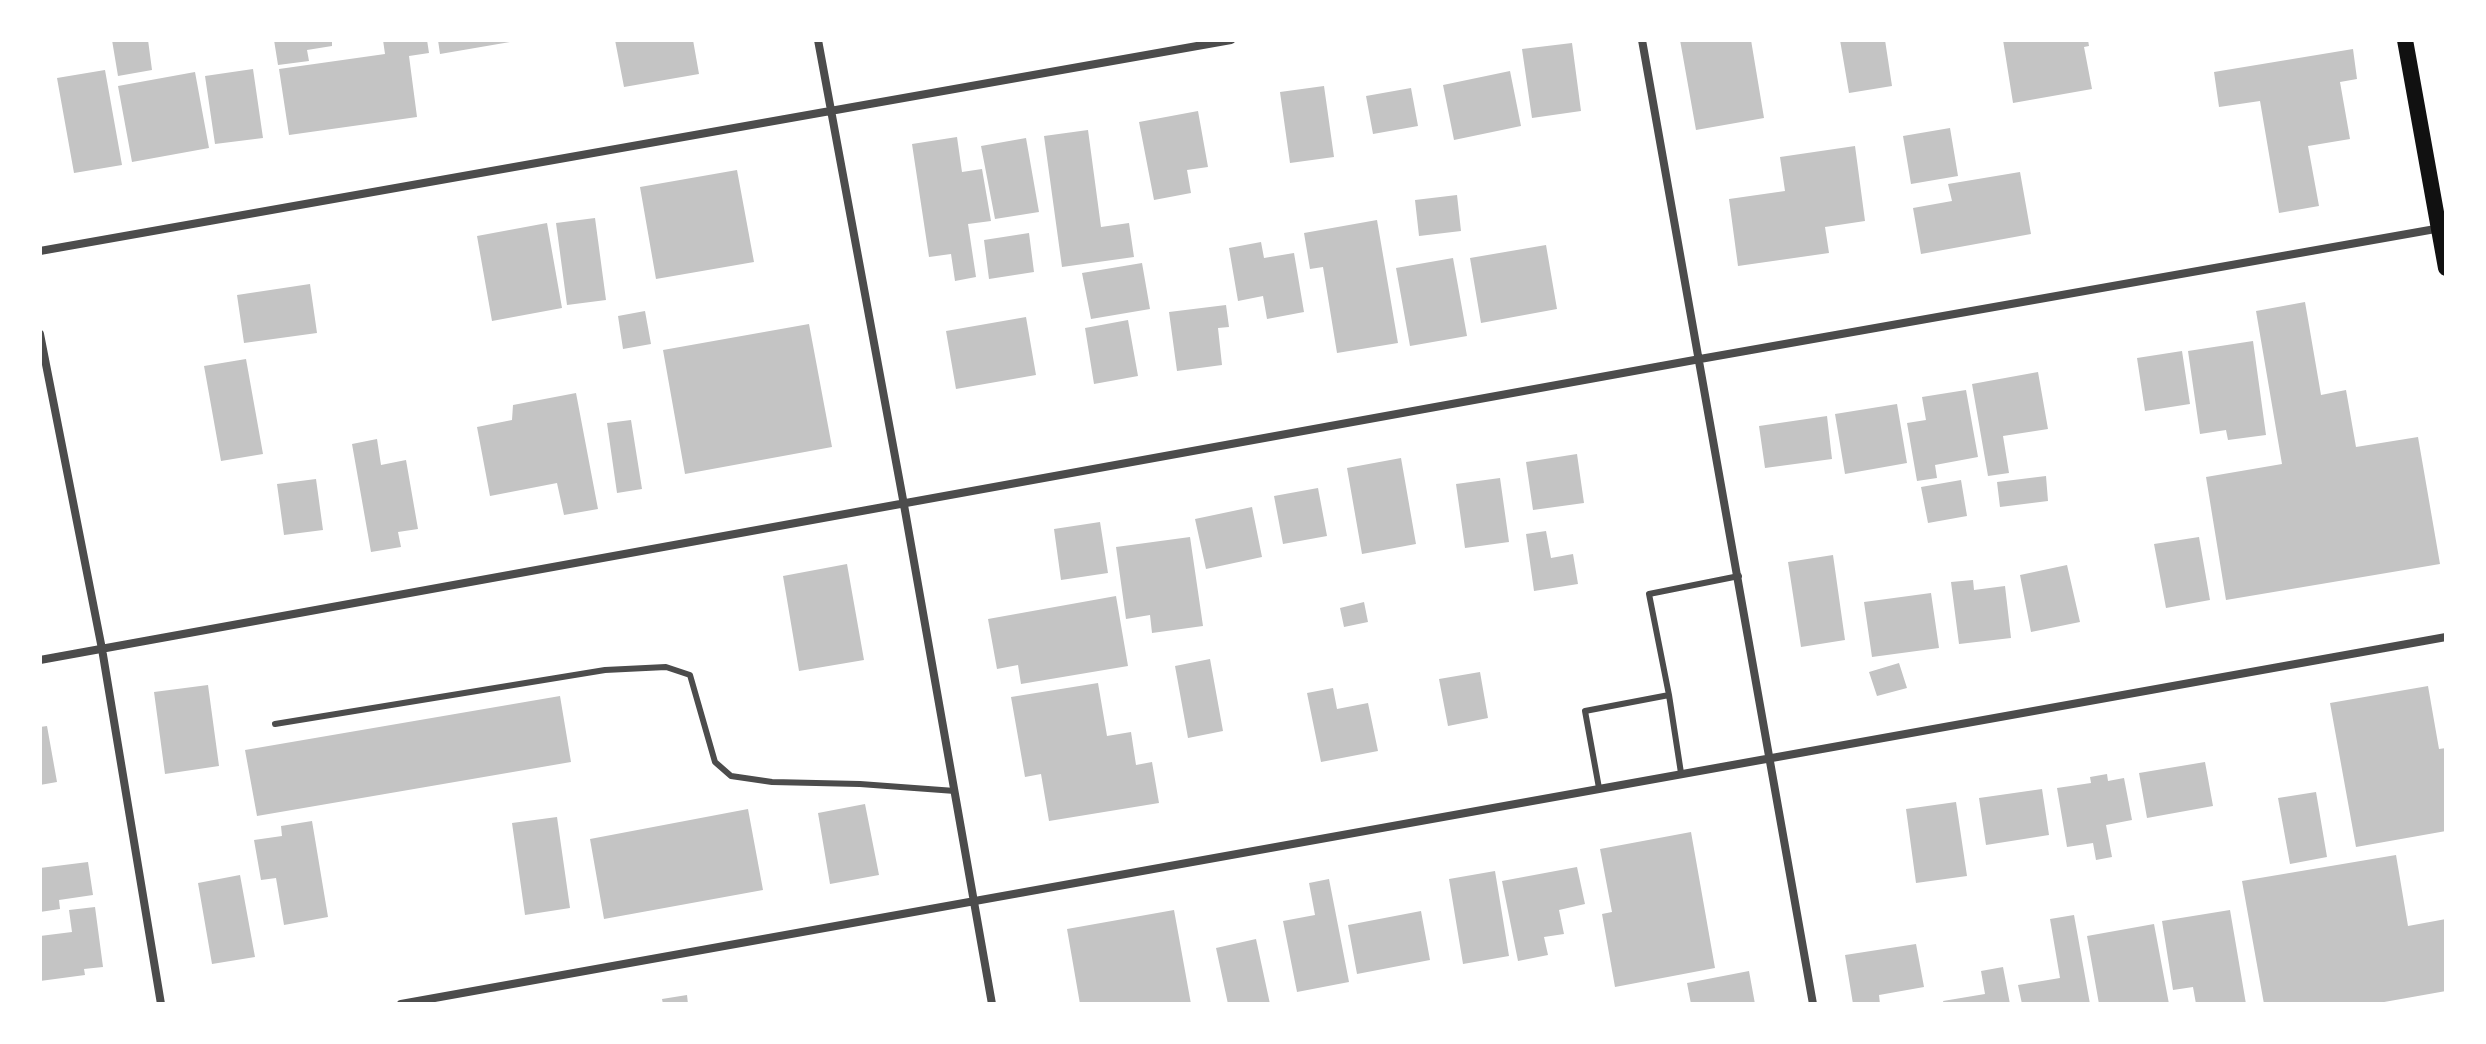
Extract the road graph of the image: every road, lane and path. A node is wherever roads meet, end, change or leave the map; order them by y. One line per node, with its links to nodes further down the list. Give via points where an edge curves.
1 (818, 40): 5 (street)
2 (1231, 40): 5 (street)
3 (1642, 40): 10 (street)
4 (2405, 40): 6 (main road)
5 (831, 112): 7 (street); 11 (street)
6 (2442, 228): 8 (main road); 10 (street)
7 (40, 251)
8 (2446, 268)
9 (40, 334): 14 (street)
10 (1700, 359): 11 (street); 12 (street)
11 (904, 505): 14 (street); 21 (street)
12 (1739, 576): 16 (lane, via 1649,594); 18 (street)
13 (2446, 637): 18 (street)
14 (102, 649): 15 (street); 23 (street)
15 (40, 660)
16 (1669, 695): 19 (lane); 20 (lane, via 1585,711)
17 (275, 724): 21 (lane, via 605,670 666,667 690,675 715,762 731,776)
18 (1771, 757): 19 (street); 26 (street)
19 (1681, 773): 20 (street)
20 (1599, 788): 22 (street)
21 (955, 791): 22 (street)
22 (974, 899): 24 (street); 25 (street)
23 (161, 1004)
24 (401, 1004)
25 (992, 1004)
26 (1813, 1004)

